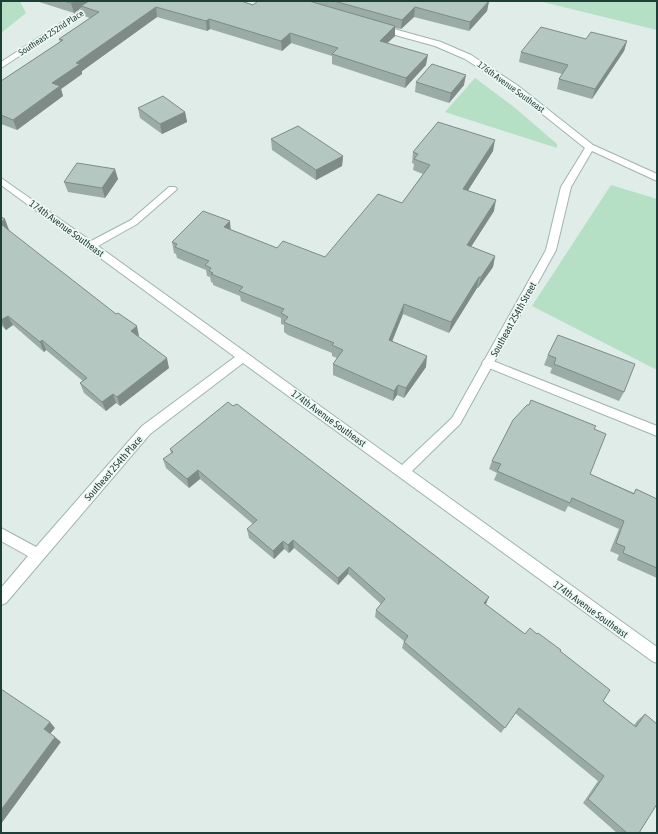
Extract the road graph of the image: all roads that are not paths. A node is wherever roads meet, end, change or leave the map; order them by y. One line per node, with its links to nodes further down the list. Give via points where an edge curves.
1 (100, 1): 3 (street, Southeast 252nd Place)
2 (369, 25): 4 (street, 176th Avenue Southeast, via 438,44 468,57 514,87)
3 (1, 66)
4 (590, 147): 5 (street, 176th Avenue Southeast); 10 (street, Southeast 254th Street, via 566,187 551,250)
5 (657, 178)
6 (1, 181): 8 (street, 174th Avenue Southeast)
7 (172, 189): 8 (street, via 134,222)
8 (91, 246): 9 (street, 174th Avenue Southeast)
9 (244, 356): 12 (street, 174th Avenue Southeast); 14 (street, Southeast 254th Place, via 146,430)
10 (488, 363): 11 (street); 12 (street, Southeast 254th Street, via 456,421)
11 (657, 431)
12 (403, 472): 16 (street, 174th Avenue Southeast)
13 (1, 534): 14 (street)
14 (38, 555): 15 (street, Southeast 254th Place)
15 (1, 598)
16 (657, 656)

